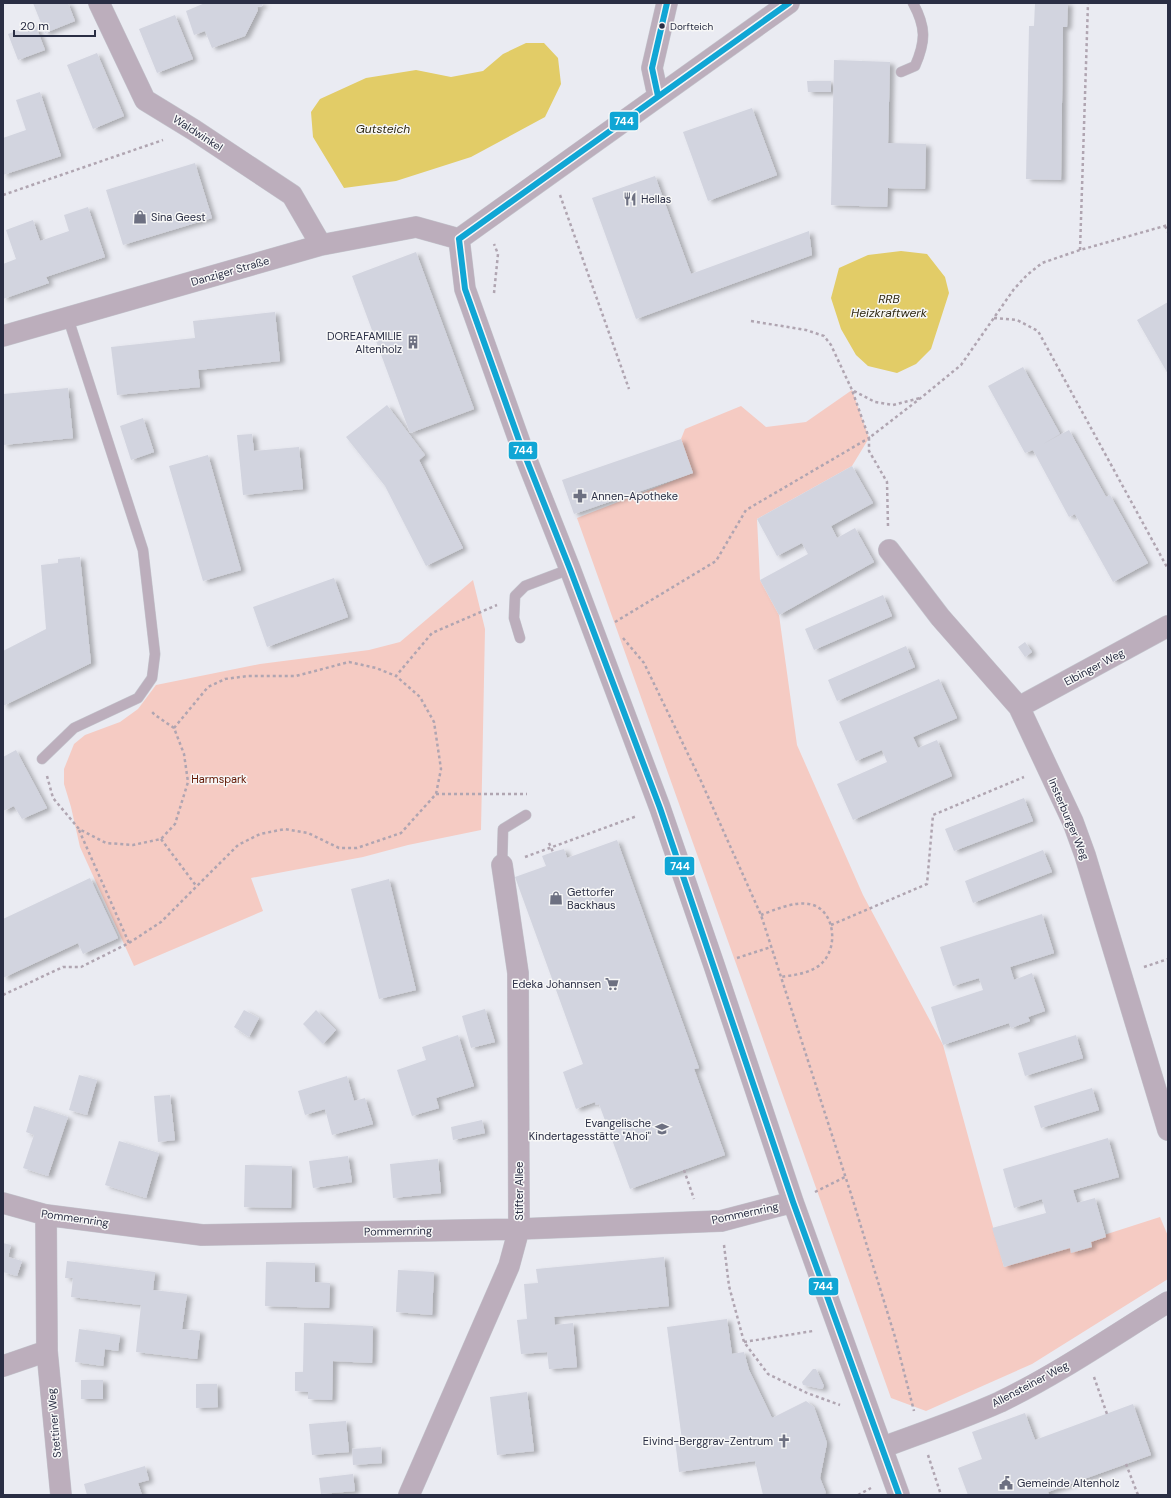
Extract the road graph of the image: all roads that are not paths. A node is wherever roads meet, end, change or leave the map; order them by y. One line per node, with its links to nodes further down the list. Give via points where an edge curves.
1 (99, 3): 8 (street, Waldwinkel, via 145,100 292,196)
2 (667, 3): 6 (street, via 652,68)
3 (789, 3): 6 (street)
4 (913, 3): 5 (lane, via 924,32 922,52 915,66)
5 (901, 72)
6 (658, 96): 7 (street)
7 (459, 239): 8 (street, Danziger Straße, via 416,227); 12 (street, via 465,289 520,443)
8 (322, 245): 9 (street, Danziger Straße)
9 (68, 318): 10 (street, Danziger Straße); 16 (lane, via 142,550 155,654 152,678 138,698 74,728)
10 (3, 336)
11 (889, 550): 15 (street, Insterburger Weg, via 940,617)
12 (570, 569): 14 (lane, via 525,586 515,596 514,618); 20 (street, via 660,808)
13 (1168, 626): 15 (street, Elbinger Weg)
14 (520, 638)
15 (1019, 707): 19 (street, Insterburger Weg, via 1073,822 1085,855)
16 (42, 759)
17 (526, 815): 18 (lane, via 503,830)
18 (502, 865): 23 (street, Stifter Allee, via 518,973)
19 (1168, 1130)
20 (793, 1202): 23 (street, Pommernring, via 721,1221); 27 (street)
21 (3, 1203): 22 (street, Pommernring)
22 (46, 1215): 23 (street, Pommernring, via 202,1235); 25 (street, Stettiner Weg)
23 (519, 1229): 29 (street, Stifter Allee, via 509,1266)
24 (1168, 1302): 27 (street, Allensteiner Weg, via 1086,1354 1000,1401)
25 (47, 1351): 26 (street); 28 (street, Stettiner Weg)
26 (3, 1366)
27 (883, 1447): 30 (street)
28 (61, 1495)
29 (409, 1495)
30 (899, 1495)

